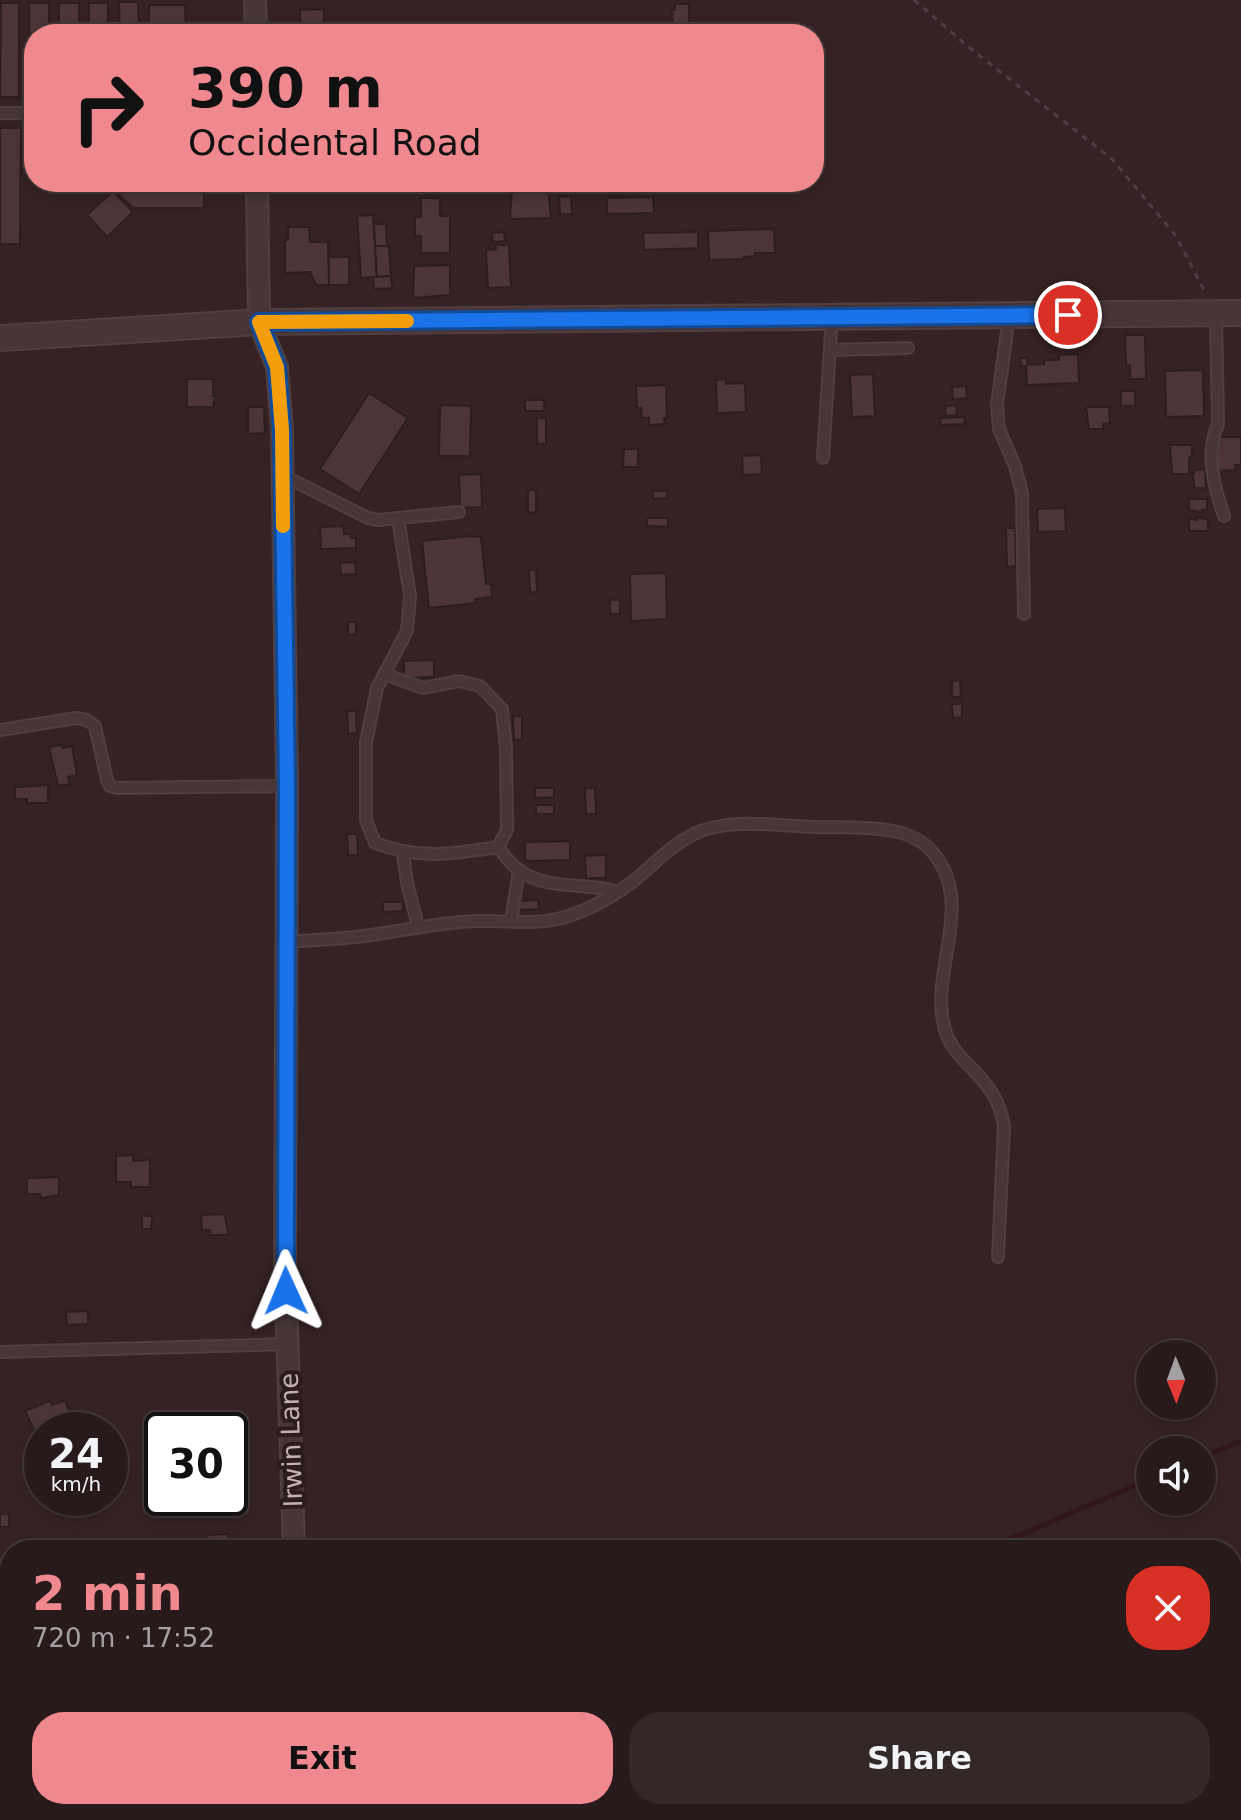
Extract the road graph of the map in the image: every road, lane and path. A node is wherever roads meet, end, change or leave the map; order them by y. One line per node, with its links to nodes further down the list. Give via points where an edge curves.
1 (255, 0): 3 (street)
2 (914, 0): 8 (path, via 1112,159 1176,236)
3 (256, 24)
4 (0, 113): 5 (lane)
5 (24, 113)
6 (257, 192): 11 (street, Irwin Lane)
7 (1241, 313): 8 (street)
8 (1216, 314): 9 (street); 18 (lane, via 1218,424 1211,439 1214,487)
9 (1009, 316): 10 (street); 20 (lane, via 997,405 999,429 1022,493)
10 (832, 317): 11 (street); 14 (lane)
11 (259, 322): 12 (street); 16 (street, Irwin Lane, via 277,367)
12 (0, 338)
13 (908, 348): 14 (lane)
14 (830, 350): 15 (lane)
15 (823, 458)
16 (282, 475): 19 (lane, via 368,518); 23 (street, Irwin Lane)
17 (459, 512): 19 (lane)
18 (1224, 516)
19 (398, 518): 21 (lane, via 410,596 407,631)
20 (1024, 614)
21 (384, 674): 24 (lane, via 423,688 459,681 480,686 502,709 507,830); 25 (lane, via 366,742 366,820 375,843)
22 (0, 730): 23 (lane, via 87,720 95,726 107,780 117,788)
23 (287, 786): 30 (street, Irwin Lane)
24 (498, 847): 25 (lane); 26 (lane)
25 (403, 854): 29 (lane)
26 (519, 870): 27 (lane, via 552,883); 28 (lane)
27 (618, 892): 28 (lane, via 572,916); 31 (lane, via 668,849 698,832 739,824 893,831 918,839 934,853 950,886 952,920 940,994 945,1033 1001,1106)
28 (511, 921): 29 (lane)
29 (418, 926): 30 (lane)
30 (286, 942): 32 (street, Irwin Lane)
31 (998, 1257)
32 (288, 1344): 33 (lane); 34 (street, Irwin Lane)
33 (0, 1352)
34 (294, 1540)

